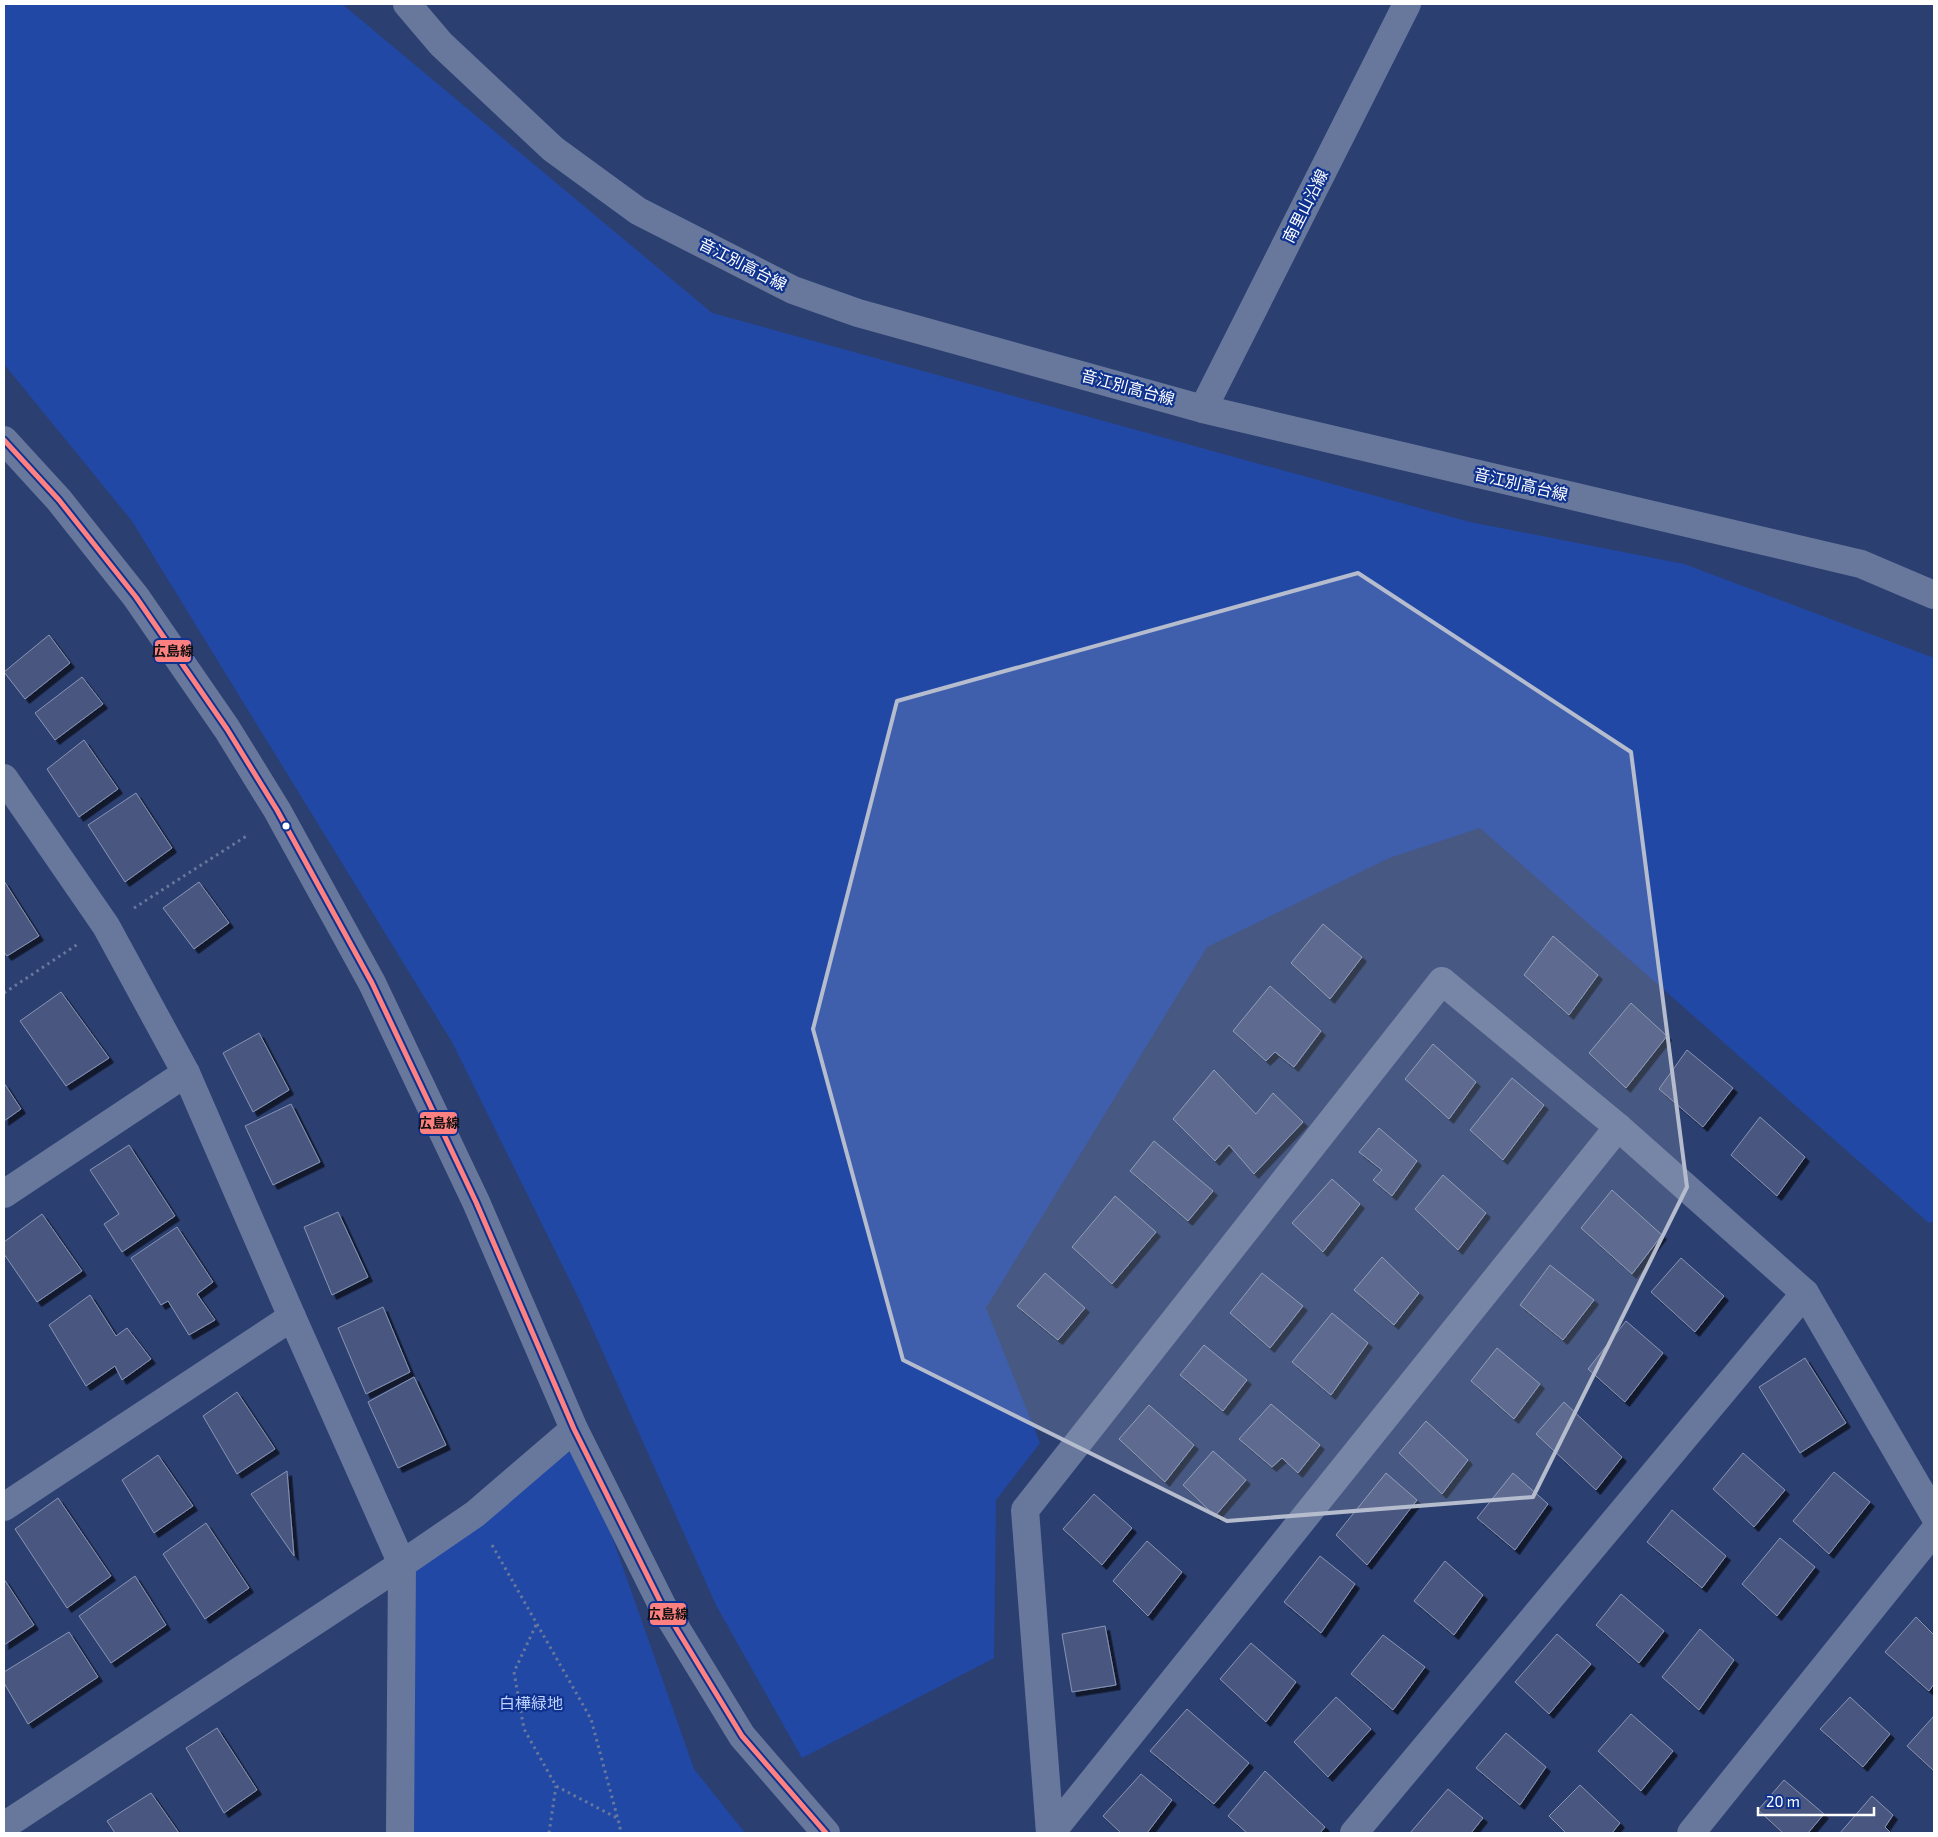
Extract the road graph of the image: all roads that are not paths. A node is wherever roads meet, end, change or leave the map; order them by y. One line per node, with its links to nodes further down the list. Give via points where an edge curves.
1 (407, 4): 3 (street, 音江別高台線, via 441,44 553,149 638,211 793,290 858,313)
2 (1407, 4): 3 (street, 南里山沿線)
3 (1204, 408): 5 (street, 音江別高台線, via 1861,564)
4 (4, 440): 12 (street, via 59,500 136,597 227,729 277,810 372,983 476,1202)
5 (1934, 595)
6 (7, 789): 7 (street, via 106,926)
7 (186, 1073): 9 (street); 11 (street)
8 (1618, 1127): 10 (street); 20 (street); 20 (street, via 1442,981 1025,1510)
9 (4, 1194)
10 (1805, 1292): 14 (street); 21 (street)
11 (292, 1317): 13 (street); 16 (street)
12 (574, 1429): 16 (street, via 475,1514); 19 (street, via 662,1605 742,1736)
13 (4, 1507)
14 (1934, 1515)
15 (1934, 1531): 22 (street)
16 (402, 1564): 17 (street); 18 (street)
17 (4, 1826)
18 (400, 1833)
19 (826, 1833)
20 (1050, 1833)
21 (1354, 1833)
22 (1691, 1833)

